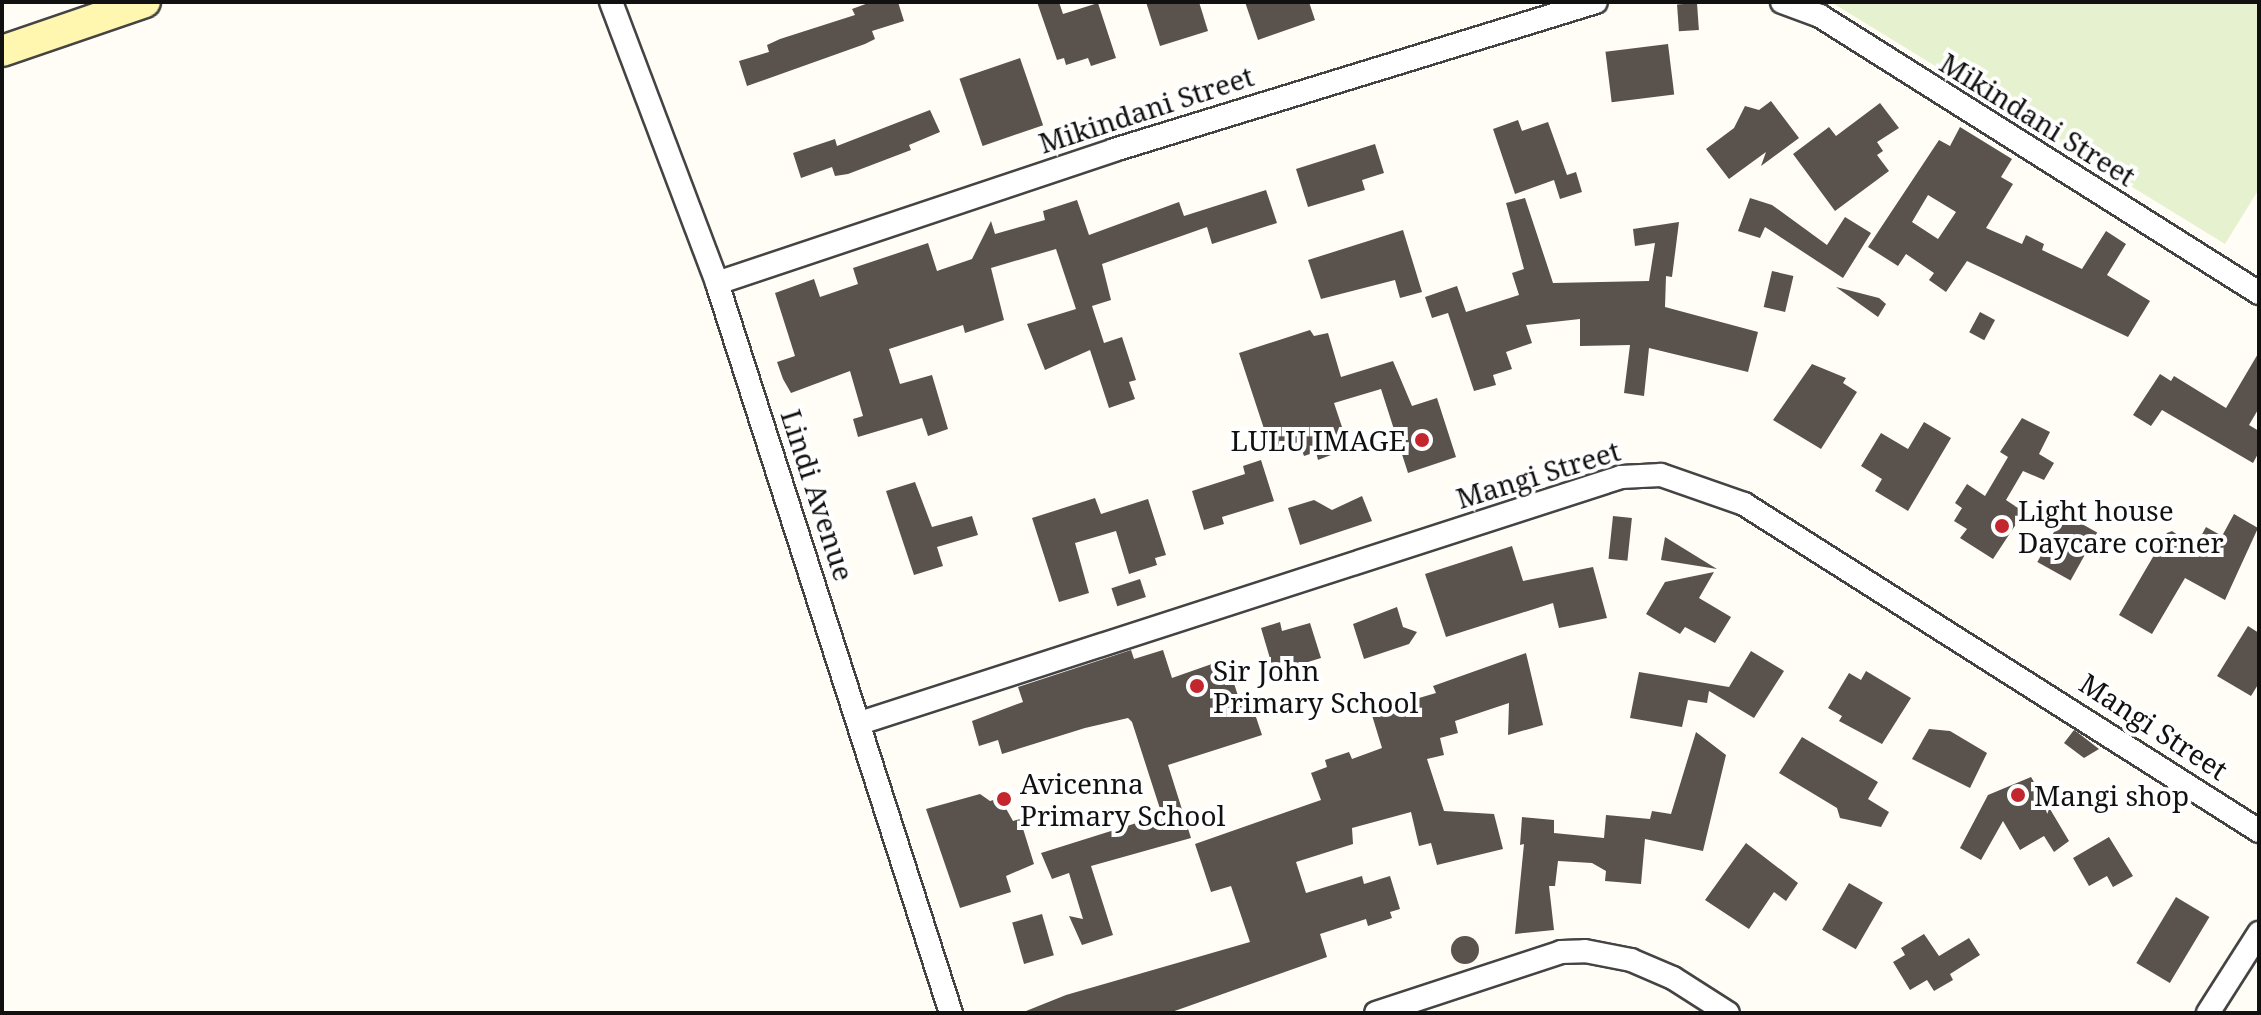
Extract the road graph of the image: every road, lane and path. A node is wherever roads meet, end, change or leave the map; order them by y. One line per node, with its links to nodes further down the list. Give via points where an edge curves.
1 (145, 2): 5 (main road)
2 (611, 2): 6 (street, Lindi Avenue)
3 (1596, 2): 6 (street, Mikindani Street, via 1114,150)
4 (1792, 4): 7 (street, Mikindani Street, via 1820,16)
5 (2, 51)
6 (717, 283): 8 (street, Lindi Avenue)
7 (2259, 293)
8 (860, 723): 9 (street, Mangi Street, via 1621,477 1661,475 1744,504); 11 (street, Lindi Avenue)
9 (2259, 831)
10 (2259, 933): 14 (street)
11 (951, 1013)
12 (1376, 1013): 13 (street, via 1561,952 1585,951 1631,960 1673,978)
13 (1728, 1013)
14 (2208, 1013)

